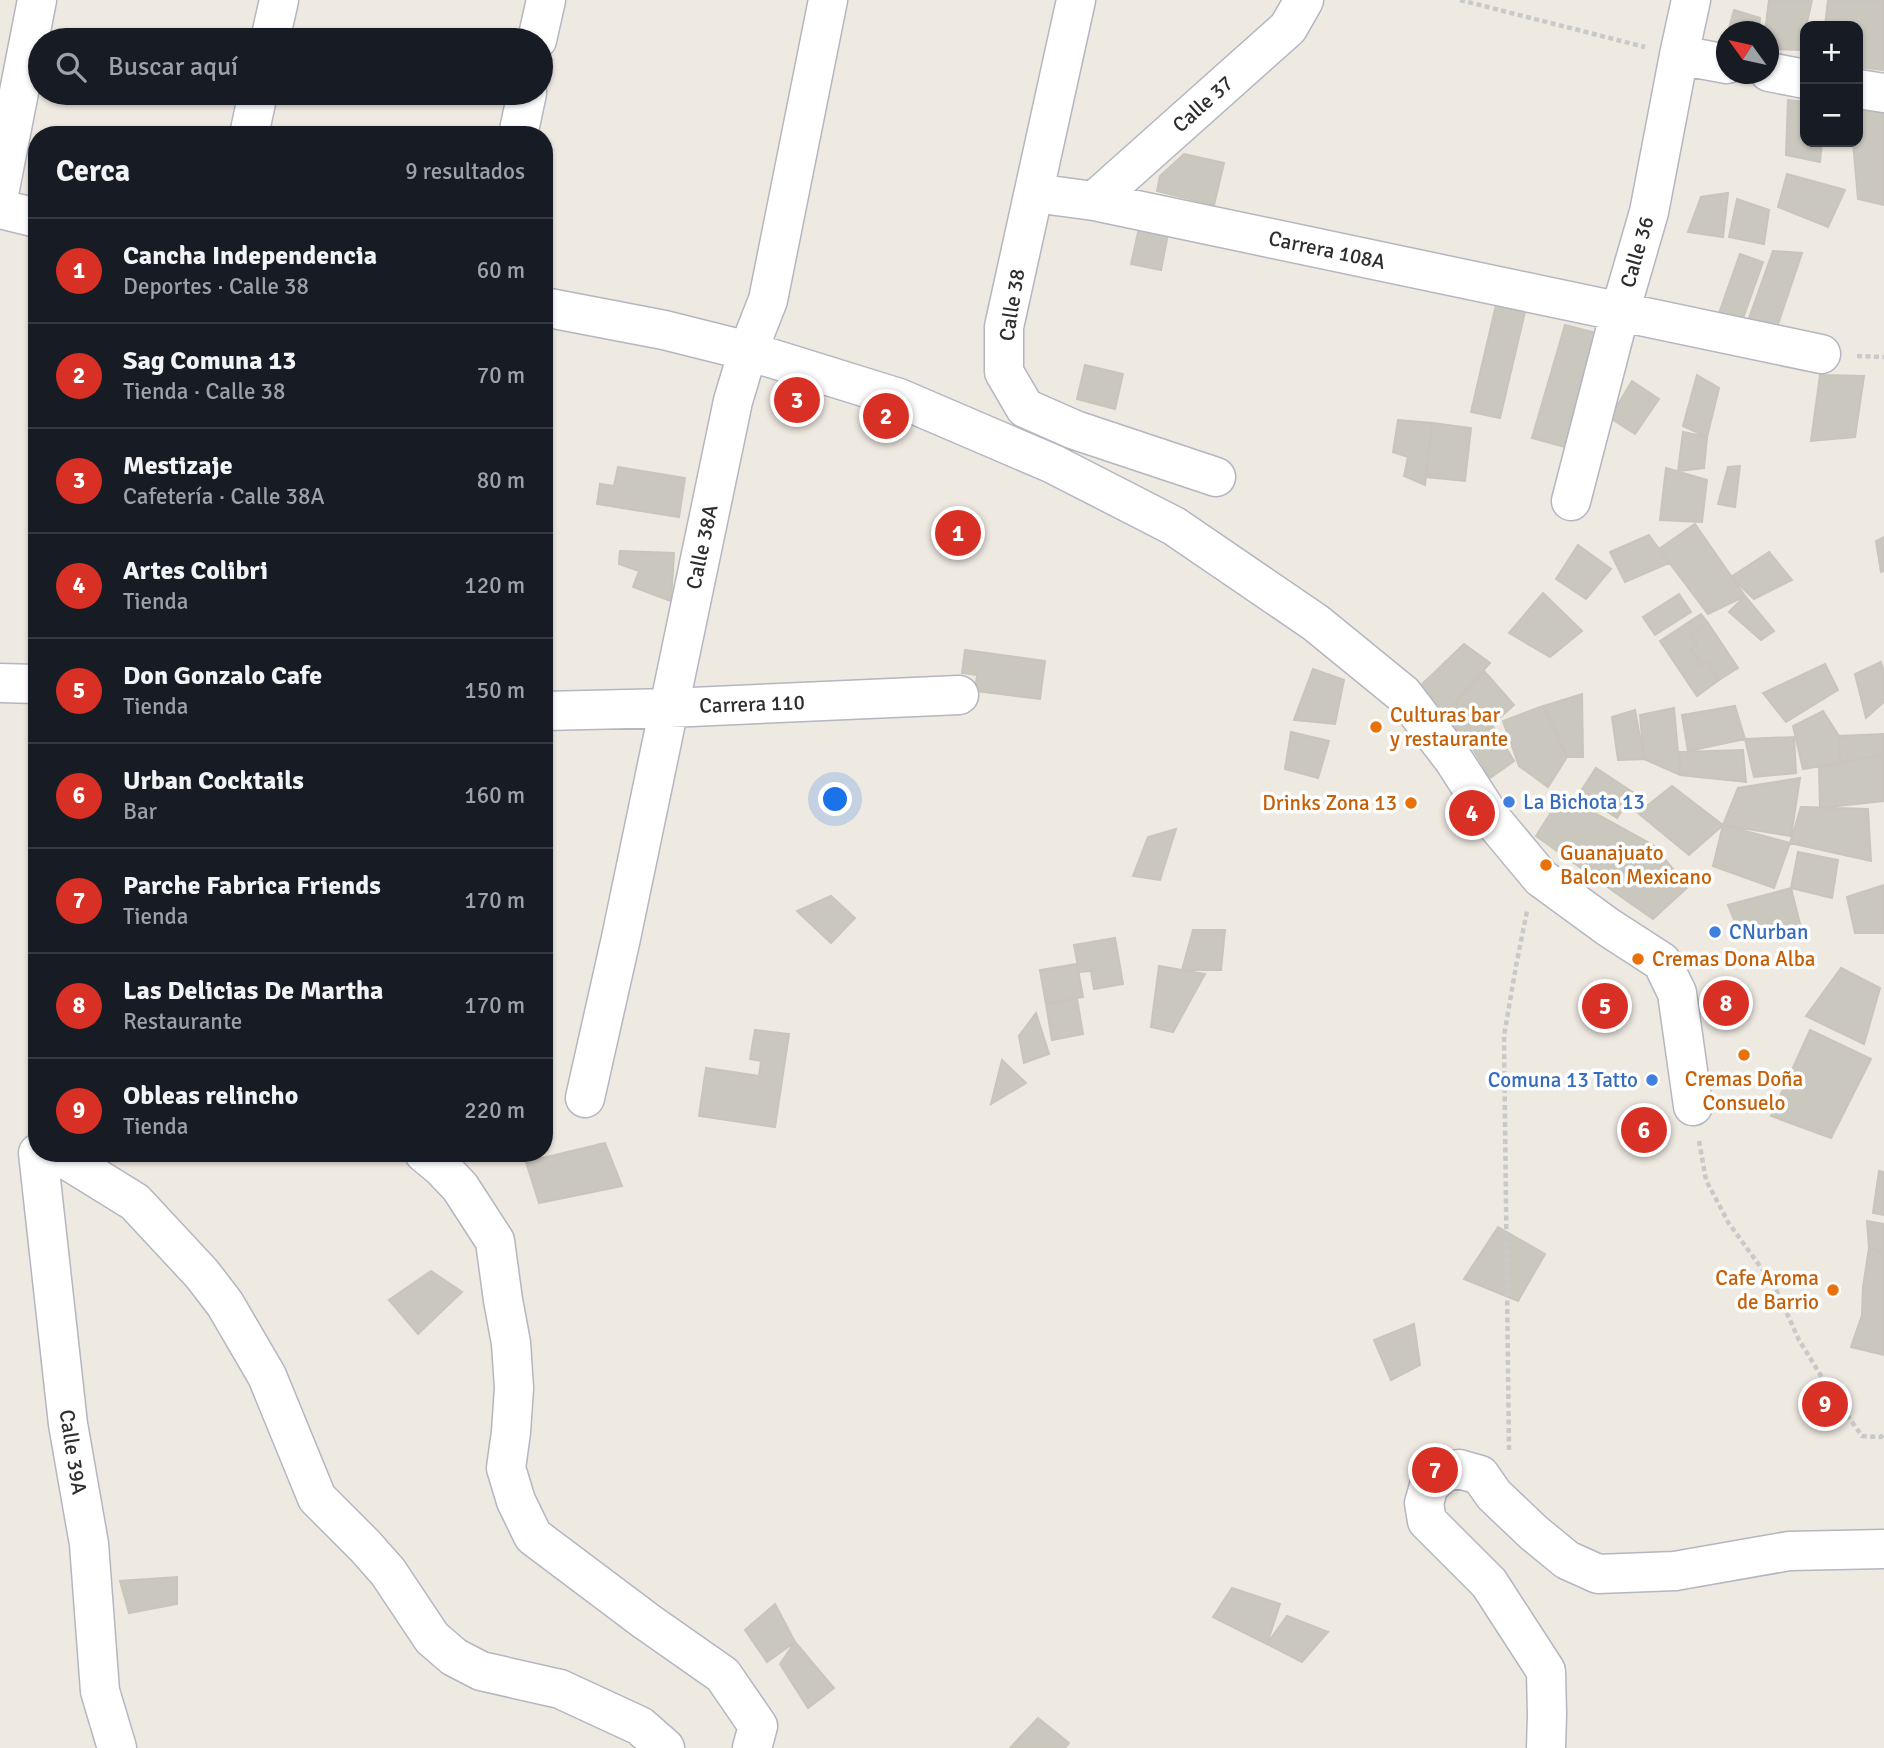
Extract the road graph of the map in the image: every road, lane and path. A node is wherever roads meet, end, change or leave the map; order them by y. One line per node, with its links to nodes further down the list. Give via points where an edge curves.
1 (37, 0): 9 (street)
2 (279, 0): 10 (street)
3 (546, 0): 11 (street)
4 (828, 0): 30 (street, Calle 38A, via 768,300)
5 (1076, 0): 24 (street, Calle 38)
6 (1304, 0): 25 (street, Calle 37, via 1289,28)
7 (1460, 0): 13 (path)
8 (1691, 0): 13 (street, Calle 36)
9 (32, 28)
10 (273, 28)
11 (540, 28)
12 (28, 46): 23 (street)
13 (1679, 55): 14 (street); 29 (street, Calle 36, via 1649,212)
14 (1716, 62)
15 (1779, 74): 16 (street)
16 (1800, 78)
17 (1863, 90): 18 (street)
18 (1884, 93)
19 (255, 105): 21 (street)
20 (524, 105): 22 (street)
21 (251, 126)
22 (520, 126)
23 (0, 189)
24 (1034, 192): 25 (street, Carrera 108A); 32 (street, Calle 38, via 1004,327 1004,372 1025,408 1075,430)
25 (1094, 201): 29 (street, Carrera 108A)
26 (0, 209): 27 (street)
27 (28, 216)
28 (553, 309): 30 (street)
29 (1620, 312): 31 (street, Carrera 108A); 33 (street, Calle 36)
30 (748, 351): 37 (street, Calle 38A, via 733,401); 39 (street, via 900,398 1053,464 1174,526 1316,623 1403,694)
31 (1821, 354)
32 (1216, 477)
33 (1571, 501)
34 (0, 683): 35 (street)
35 (28, 684)
36 (959, 695): 37 (street, Carrera 110)
37 (669, 708): 38 (street, Carrera 110); 40 (street, Calle 38A)
38 (553, 711)
39 (1541, 878): 41 (street, via 1662,962 1677,993); 46 (path, via 1525,916 1504,1036)
40 (585, 1098)
41 (1693, 1105): 45 (path, via 1706,1180 1728,1222 1774,1287 1799,1340 1862,1436)
42 (39, 1162): 48 (street, Calle 39A, via 68,1424 89,1544 100,1691)
43 (70, 1162): 49 (street, via 135,1202 225,1304 267,1376 317,1498 388,1572 432,1638 481,1671 560,1689 640,1726)
44 (435, 1162): 50 (street, via 460,1187 495,1241 513,1366 506,1468 533,1536 723,1675 758,1726)
45 (1884, 1434)
46 (1509, 1455)
47 (1884, 1549): 51 (street, via 1789,1551 1675,1571 1598,1574 1567,1560 1494,1495 1480,1475 1460,1469 1444,1472 1429,1486 1423,1503 1427,1521 1489,1583 1546,1671)
48 (117, 1748)
49 (665, 1748)
50 (752, 1748)
51 (1546, 1748)

